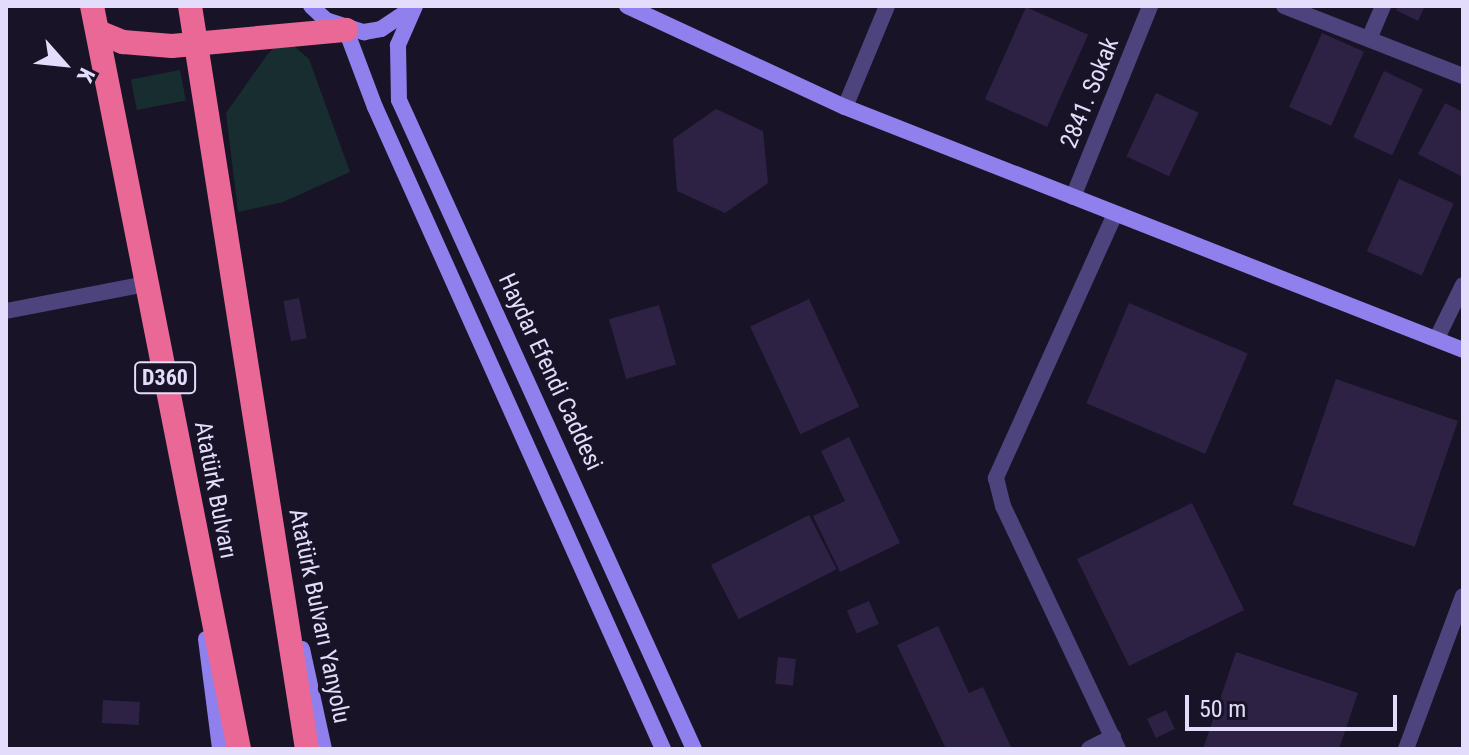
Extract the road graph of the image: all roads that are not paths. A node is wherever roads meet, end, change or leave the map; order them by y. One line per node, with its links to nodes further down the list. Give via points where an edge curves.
1 (92, 6): 11 (highway, Atatürk Bulvarı / D360)
2 (190, 6): 13 (highway, Atatürk Bulvarı)
3 (311, 6): 10 (main road)
4 (627, 6): 15 (main road)
5 (887, 6): 15 (street)
6 (1150, 6): 16 (street, 2841. Sokak)
7 (1284, 6): 12 (street)
8 (1383, 6): 12 (street)
9 (412, 7): 10 (main road, via 381,29); 32 (main road, Haydar Efendi Caddesi, via 397,52 399,100)
10 (346, 30): 13 (highway); 31 (main road, Haydar Efendi Caddesi, via 375,107)
11 (98, 32): 13 (highway, via 147,46); 18 (highway, Atatürk Bulvarı / D360)
12 (1369, 39): 14 (street)
13 (196, 43): 23 (highway, Atatürk Bulvarı)
14 (1463, 76)
15 (845, 107): 16 (main road)
16 (1073, 197): 17 (main road)
17 (1115, 214): 21 (main road); 26 (street, via 996,478 1003,506)
18 (146, 284): 20 (street); 24 (highway, Atatürk Bulvarı / D360)
19 (1463, 285): 21 (street)
20 (6, 311)
21 (1437, 338): 22 (main road)
22 (1463, 350)
23 (267, 493): 29 (highway, Atatürk Bulvarı); 30 (main road, Atatürk Bulvarı Yanyolu)
24 (190, 506): 27 (main road); 28 (highway, Atatürk Bulvarı / D360)
25 (1463, 596): 34 (street)
26 (1116, 743): 33 (street)
27 (220, 749)
28 (239, 749)
29 (307, 749)
30 (324, 749)
31 (663, 749)
32 (694, 749)
33 (1089, 749)
34 (1406, 749)

